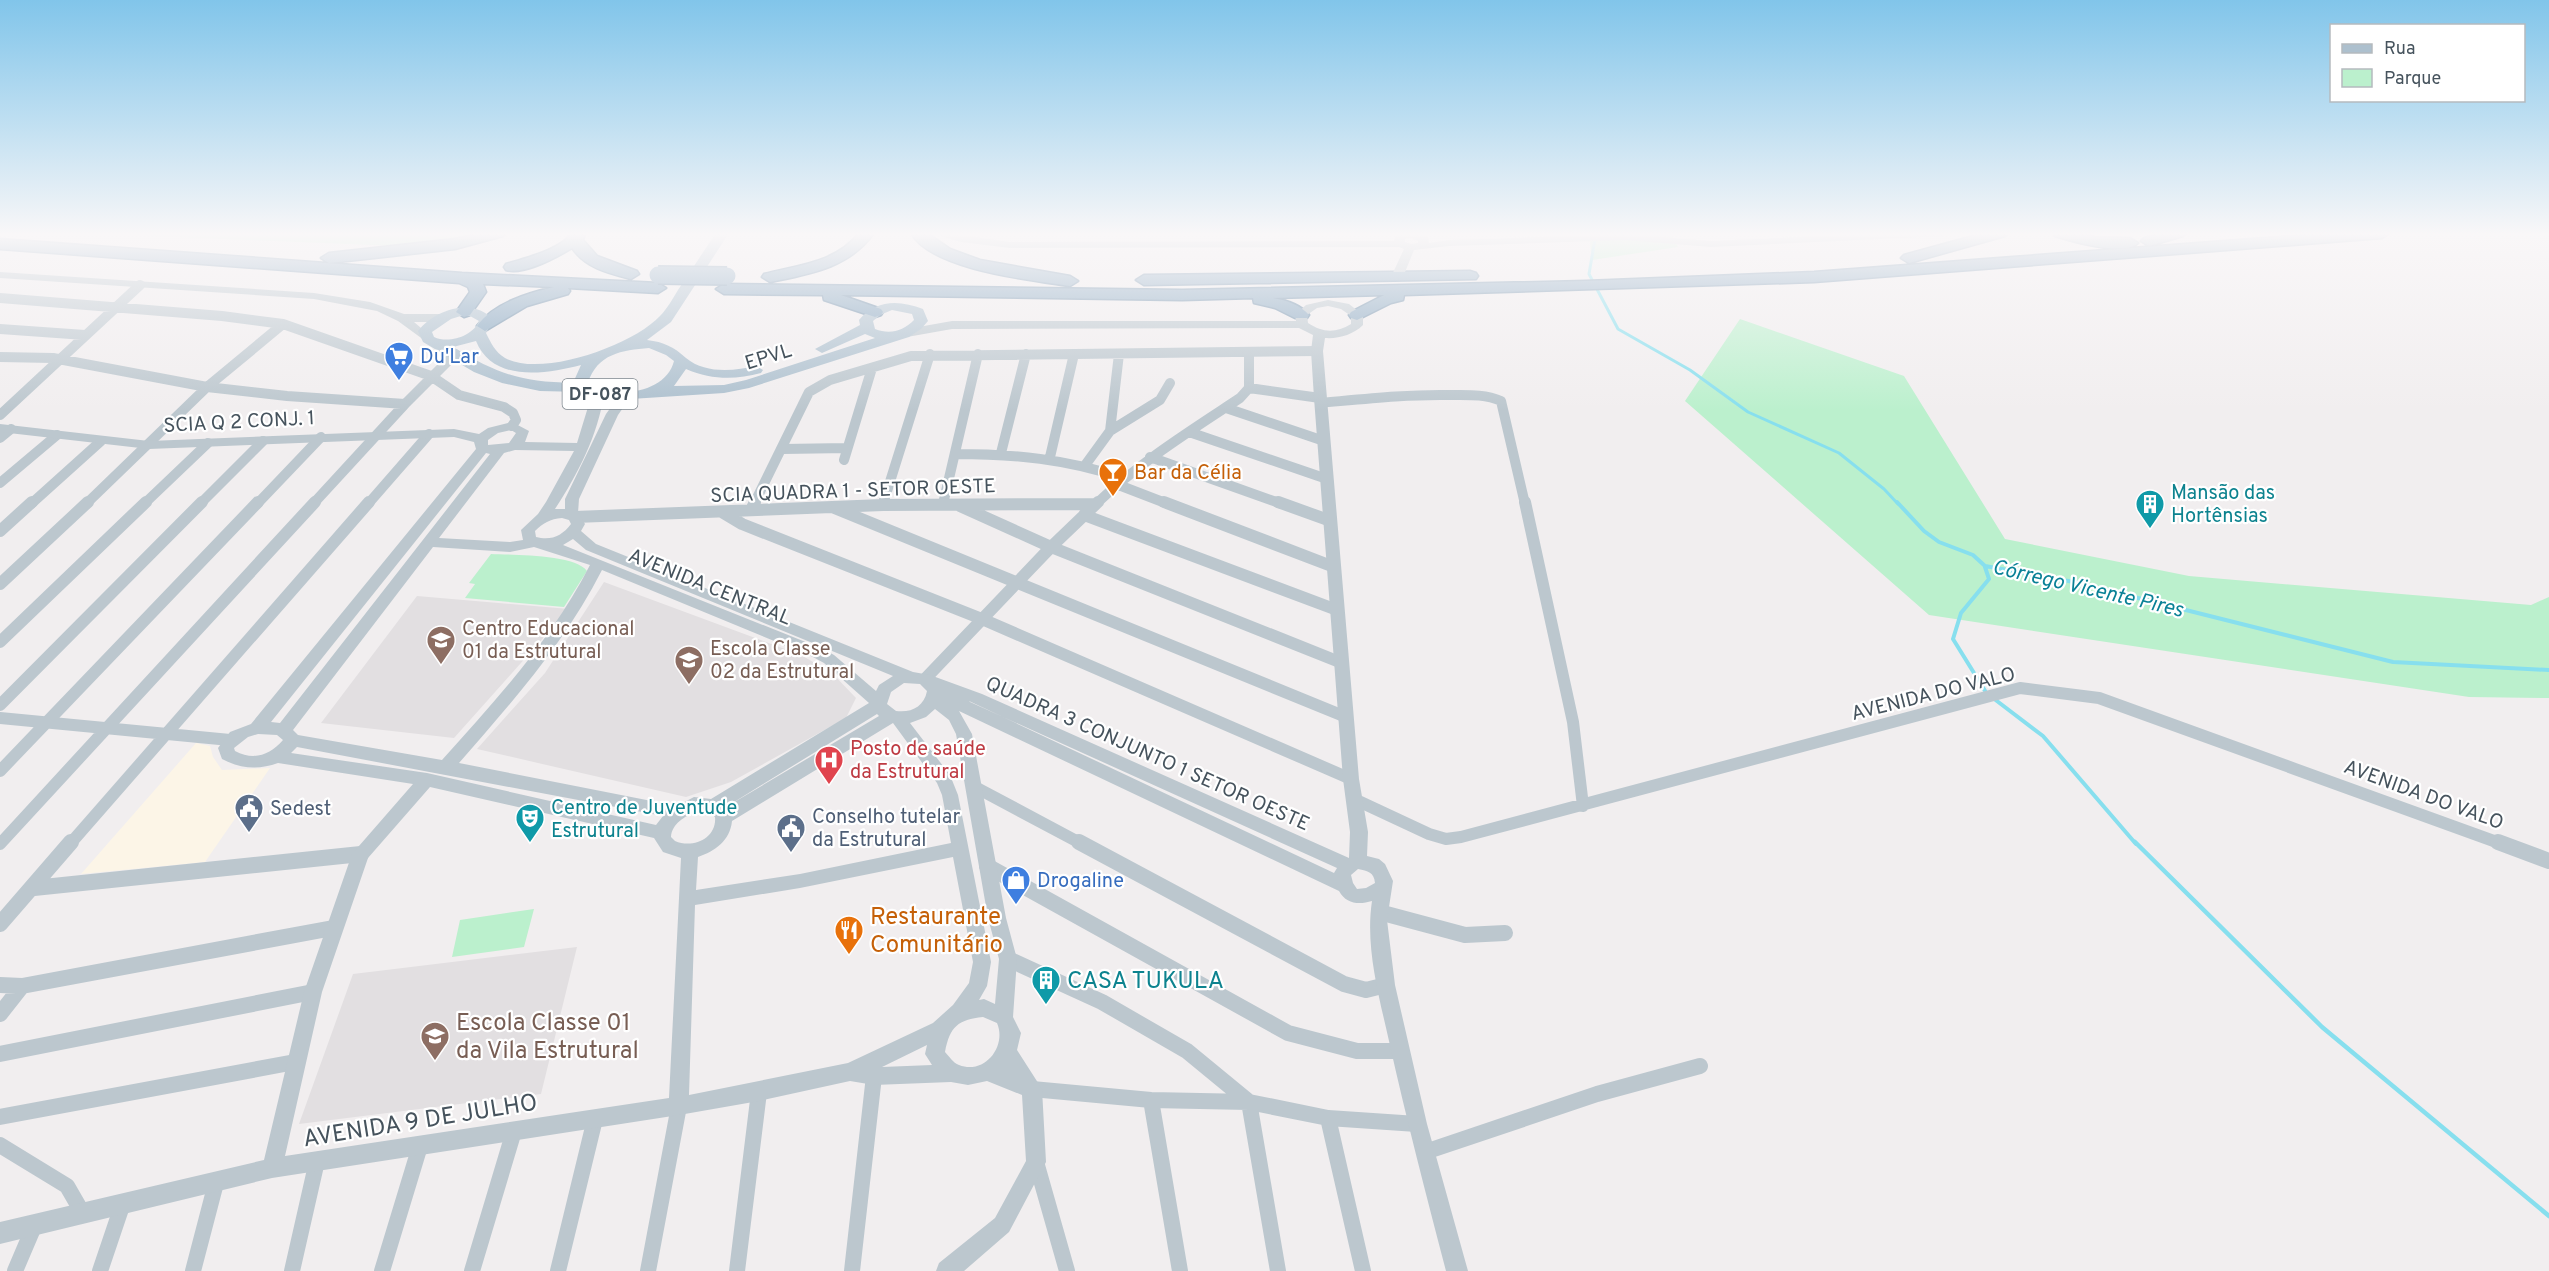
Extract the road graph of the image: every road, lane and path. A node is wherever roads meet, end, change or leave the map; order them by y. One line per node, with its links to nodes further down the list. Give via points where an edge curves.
1 (132, 292): 12 (street)
2 (256, 292): 17 (street, via 377,306)
3 (478, 292): 13 (highway)
4 (554, 292): 25 (highway, via 506,309)
5 (683, 292): 19 (main road, DF-087)
6 (808, 292): 14 (highway)
7 (928, 292): 10 (highway)
8 (1357, 292): 10 (highway)
9 (1432, 292): 16 (highway, via 1391,298)
10 (1182, 295): 20 (highway, via 1280,304)
11 (0, 298): 12 (street)
12 (116, 306): 21 (street); 27 (street)
13 (464, 312): 18 (main road); 25 (main road, via 482,315 486,320)
14 (874, 312): 15 (main road, via 898,306); 23 (main road, via 866,320)
15 (918, 312): 22 (street, EPVL); 28 (main road, via 921,321 914,330)
16 (1357, 315): 20 (street, via 1346,306 1328,303 1311,307); 26 (street, via 1357,325 1346,333)
17 (401, 318): 18 (street); 29 (street)
18 (440, 318): 29 (main road, via 425,331)
19 (666, 319): 30 (main road, DF-087, via 646,335); 41 (main road)
20 (1302, 320): 22 (street, EPVL, via 1127,326); 26 (street)
21 (283, 324): 44 (street); 46 (street)
22 (952, 325): 28 (street, EPVL)
23 (866, 327): 28 (main road, via 876,335); 41 (main road, EPVL, via 820,350 748,373 700,372)
24 (0, 329): 27 (street)
25 (482, 329): 29 (main road, via 458,342); 33 (main road, via 483,348 516,368 553,368)
26 (1319, 334): 31 (street)
27 (85, 335): 42 (street)
28 (901, 335): 49 (main road, EPVL, via 749,384 724,389)
29 (432, 341): 34 (main road)
30 (621, 347): 33 (main road, DF-087); 41 (main road, DF-087, via 649,344)
31 (1317, 351): 32 (street); 51 (street)
32 (1249, 352): 39 (street); 47 (street)
33 (602, 353): 48 (main road, DF-087, via 583,370 580,384)
34 (455, 354): 44 (street); 48 (main road, via 511,382)
35 (930, 354): 36 (street); 43 (street); 86 (street)
36 (978, 354): 37 (street); 75 (street)
37 (1026, 354): 38 (street); 74 (street)
38 (1074, 354): 39 (street); 76 (street)
39 (1119, 354): 57 (street)
40 (0, 357): 42 (street)
41 (679, 358): 49 (main road, DF-087, via 677,375)
42 (61, 360): 46 (street); 54 (street)
43 (872, 368): 72 (street); 73 (street, via 830,380 809,392)
44 (431, 376): 52 (street); 55 (street, via 459,394 504,406 516,420)
45 (1170, 383): 57 (street, via 1160,400)
46 (207, 387): 52 (street); 70 (street)
47 (1249, 388): 51 (street); 53 (street)
48 (591, 391): 50 (main road, DF-087); 68 (street, via 597,410)
49 (648, 392): 50 (main road, DF-087)
50 (626, 395): 93 (street, via 612,414 572,499)
51 (1320, 400): 66 (street); 126 (street, via 1410,394 1478,395 1501,401 1576,726)
52 (405, 404): 61 (street)
53 (1226, 408): 58 (street); 66 (street)
54 (0, 415)
55 (512, 426): 67 (street, via 523,431); 71 (street, via 497,428)
56 (5, 428): 60 (street, SCIA Q 2 CONJ. 1); 63 (street)
57 (1110, 431): 79 (street)
58 (1189, 432): 77 (street); 80 (street)
59 (429, 434): 61 (street, SCIA Q 2 CONJ. 1); 71 (street, SCIA Q 2 CONJ. 1, via 466,435); 115 (street)
60 (57, 435): 64 (street, SCIA Q 2 CONJ. 1); 82 (street)
61 (377, 435): 62 (street, SCIA Q 2 CONJ. 1); 113 (street)
62 (321, 437): 65 (street, SCIA Q 2 CONJ. 1); 112 (street)
63 (0, 438)
64 (101, 441): 70 (street, SCIA Q 2 CONJ. 1); 94 (street)
65 (263, 441): 69 (street, SCIA Q 2 CONJ. 1); 107 (street)
66 (1324, 441): 80 (street)
67 (518, 443): 68 (street); 71 (street)
68 (582, 443): 91 (street, via 557,497)
69 (208, 444): 70 (street, SCIA Q 2 CONJ. 1); 104 (street)
70 (149, 445): 101 (street)
71 (488, 447): 95 (street); 114 (street)
72 (848, 448): 73 (street); 78 (street)
73 (783, 449): 88 (street)
74 (1001, 453): 75 (street); 76 (street)
75 (955, 454): 83 (street)
76 (1050, 457): 79 (street)
77 (1150, 457): 81 (street); 92 (street)
78 (844, 460)
79 (1086, 464): 81 (street)
80 (1328, 479): 92 (street)
81 (1120, 481): 85 (street); 99 (street)
82 (0, 483)
83 (944, 504): 84 (street, SCIA QUADRA 1 - SETOR OESTE); 86 (street, SCIA QUADRA 1 - SETOR OESTE)
84 (956, 504): 85 (street, SCIA QUADRA 1 - SETOR OESTE); 97 (street)
85 (1094, 504): 90 (street)
86 (883, 506): 87 (street, SCIA QUADRA 1 - SETOR OESTE)
87 (832, 507): 88 (street, SCIA QUADRA 1 - SETOR OESTE); 100 (street)
88 (751, 510): 89 (street, SCIA QUADRA 1 - SETOR OESTE)
89 (722, 512): 93 (street, SCIA QUADRA 1 - SETOR OESTE, via 612,515); 103 (street, via 742,524)
90 (1084, 515): 97 (street); 102 (street)
91 (543, 517): 93 (street, via 553,514); 96 (street, via 528,530 530,540)
92 (1331, 521): 99 (street)
93 (574, 522): 96 (street, via 566,538); 106 (street, AVENIDA CENTRAL, via 591,547)
94 (0, 531)
95 (428, 542): 96 (street, via 510,548); 117 (street)
96 (539, 543): 98 (street, AVENIDA CENTRAL)
97 (1051, 547): 100 (street); 105 (street)
98 (598, 563): 108 (street, AVENIDA CENTRAL, via 818,653); 120 (street, via 564,625)
99 (1334, 567): 102 (street)
100 (1017, 582): 103 (street); 110 (street)
101 (0, 584)
102 (1337, 610): 105 (street)
103 (982, 619): 106 (street); 122 (street)
104 (0, 642)
105 (1342, 663): 110 (street)
106 (927, 687): 108 (street, via 928,708 919,714); 108 (street, via 901,678 884,688); 109 (street, QUADRA 3 CONJUNTO 1 SETOR OESTE); 116 (street, via 955,716); 135 (street, QUADRA 3 CONJUNTO 1 SETOR OESTE, via 976,698)
107 (0, 705)
108 (887, 710): 127 (street); 131 (street, AVENIDA CENTRAL, via 944,780)
109 (978, 713): 116 (street); 137 (street, QUADRA 3 CONJUNTO 1 SETOR OESTE)
110 (1346, 717): 122 (street)
111 (0, 718): 112 (street)
112 (46, 722): 113 (street); 121 (street)
113 (107, 728): 115 (street); 130 (street)
114 (256, 729): 117 (street); 118 (street)
115 (169, 733): 118 (street); 138 (street)
116 (964, 734): 124 (street)
117 (288, 735): 119 (street); 120 (street)
118 (230, 740): 119 (street, via 226,748 235,759 244,762)
119 (278, 758): 123 (street)
120 (446, 767): 128 (street)
121 (0, 771)
122 (1351, 779): 125 (street)
123 (427, 780): 129 (street); 133 (street)
124 (975, 788): 136 (street); 148 (street, via 1344,984 1366,990)
125 (1354, 799): 126 (street, AVENIDA DO VALO, via 1446,839); 135 (street)
126 (1583, 806): 134 (street, AVENIDA DO VALO, via 2020,688 2098,698)
127 (719, 812): 128 (street, via 694,804); 132 (street, via 723,829 716,839)
128 (675, 813): 129 (street)
129 (662, 833): 132 (street, via 669,848)
130 (0, 844)
131 (961, 848): 141 (street, via 800,881); 151 (street, AVENIDA CENTRAL, via 982,962 978,986)
132 (690, 852): 141 (street)
133 (361, 854): 138 (street); 144 (street)
134 (2549, 861)
135 (1360, 864): 137 (street, via 1342,874); 139 (street, via 1379,869 1384,881)
136 (987, 866): 146 (street); 156 (street, via 1288,1033 1341,1049)
137 (1343, 885): 140 (street)
138 (34, 888): 143 (street)
139 (1382, 888): 140 (street); 142 (street)
140 (1359, 897): 142 (street)
141 (686, 899): 168 (street)
142 (1378, 916): 145 (street, via 1410,918 1465,934); 148 (street)
143 (0, 924)
144 (333, 928): 149 (street); 150 (street)
145 (1505, 933)
146 (1008, 959): 153 (street); 167 (street, via 1102,1002 1187,1051)
147 (0, 985): 149 (street)
148 (1386, 985): 156 (street)
149 (22, 986): 152 (street)
150 (313, 992): 157 (street); 158 (street)
151 (960, 1011): 153 (street, via 984,1008); 154 (street)
152 (0, 1014)
153 (1004, 1017): 155 (street, via 1011,1033)
154 (940, 1029): 160 (street, AVENIDA 9 DE JULHO); 162 (street, via 935,1054)
155 (1007, 1052): 161 (street); 164 (street)
156 (1400, 1052): 172 (street)
157 (0, 1054)
158 (295, 1062): 169 (street); 179 (street)
159 (1700, 1066): 176 (street, via 1597,1094)
160 (850, 1072): 163 (street, AVENIDA 9 DE JULHO); 165 (street, AVENIDA 9 DE JULHO)
161 (987, 1072): 162 (street, via 968,1076); 164 (street)
162 (951, 1073): 163 (street, AVENIDA 9 DE JULHO)
163 (874, 1076): 194 (street)
164 (1032, 1089): 166 (street); 178 (street)
165 (759, 1092): 168 (street, AVENIDA 9 DE JULHO); 193 (street)
166 (1151, 1100): 167 (street); 197 (street)
167 (1249, 1102): 170 (street); 198 (street)
168 (679, 1106): 171 (street, AVENIDA 9 DE JULHO); 192 (street)
169 (0, 1117)
170 (1328, 1118): 172 (street); 199 (street)
171 (595, 1119): 173 (street, AVENIDA 9 DE JULHO); 191 (street)
172 (1417, 1124): 176 (street)
173 (514, 1131): 175 (street, AVENIDA 9 DE JULHO); 190 (street)
174 (0, 1145): 182 (street, via 67,1186)
175 (420, 1146): 177 (street, AVENIDA 9 DE JULHO); 189 (street)
176 (1425, 1152): 200 (street)
177 (317, 1161): 179 (street, AVENIDA 9 DE JULHO); 188 (street)
178 (1036, 1162): 195 (street, via 1002,1225); 196 (street)
179 (272, 1168): 180 (street, AVENIDA 9 DE JULHO)
180 (216, 1183): 181 (street, AVENIDA 9 DE JULHO); 187 (street)
181 (123, 1203): 182 (street, AVENIDA 9 DE JULHO); 186 (street)
182 (82, 1212): 183 (street, AVENIDA 9 DE JULHO)
183 (35, 1224): 184 (street, AVENIDA 9 DE JULHO); 185 (street)
184 (0, 1233)
185 (15, 1271)
186 (100, 1271)
187 (193, 1271)
188 (292, 1271)
189 (382, 1271)
190 (472, 1271)
191 (558, 1271)
192 (648, 1271)
193 (737, 1271)
194 (852, 1271)
195 (947, 1271)
196 (1067, 1271)
197 (1180, 1271)
198 (1278, 1271)
199 (1363, 1271)
200 (1457, 1271)

